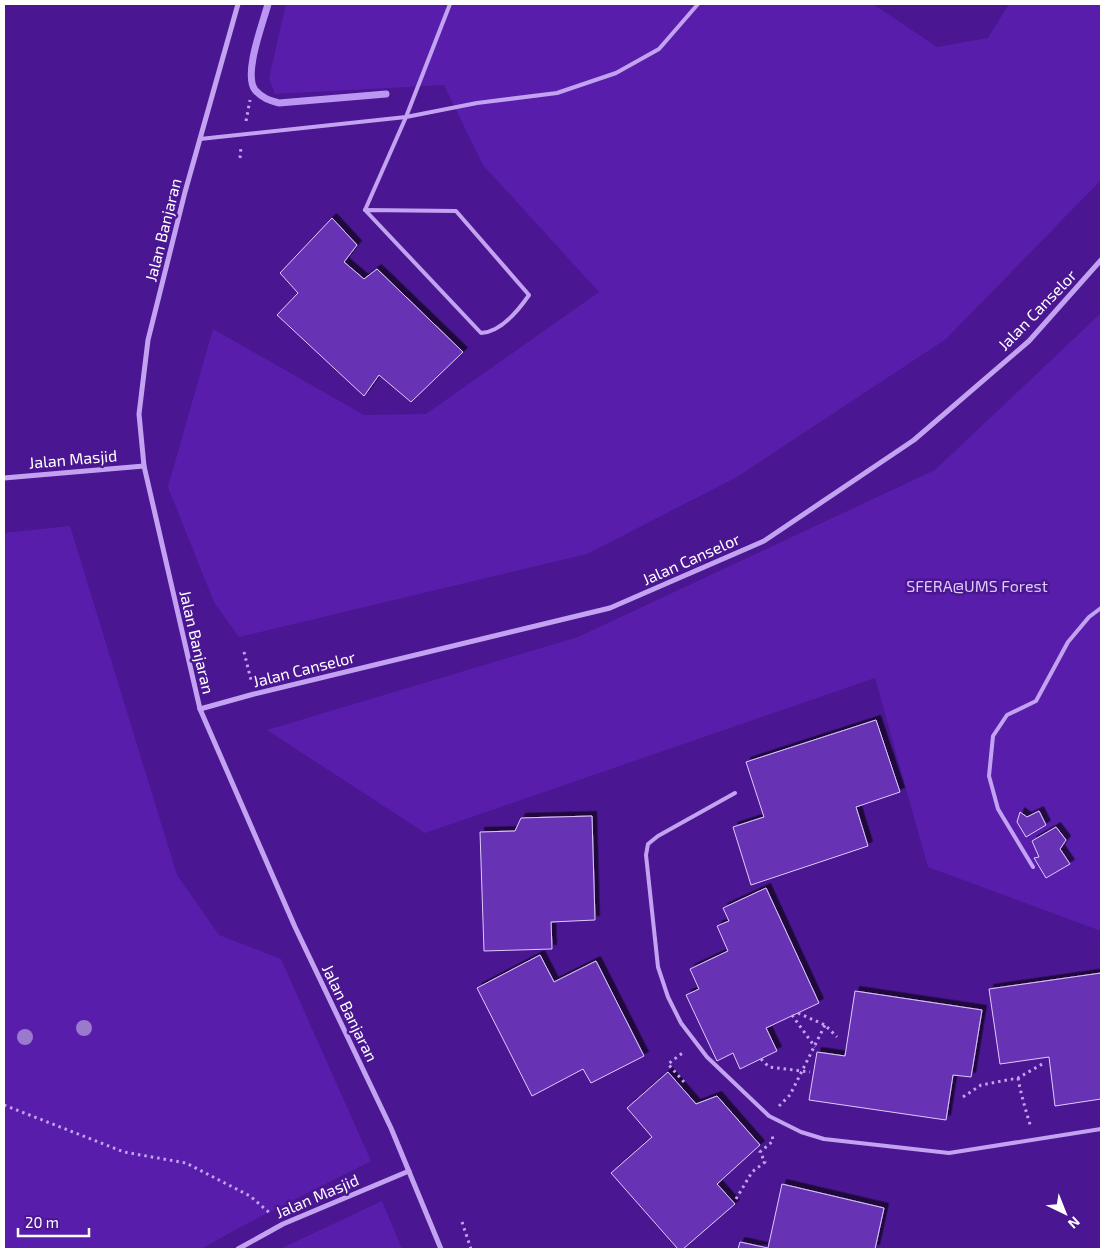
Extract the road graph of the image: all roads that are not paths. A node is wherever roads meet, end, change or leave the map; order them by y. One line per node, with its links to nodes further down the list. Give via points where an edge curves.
1 (238, 4): 5 (street, Jalan Banjaran)
2 (450, 4): 4 (lane)
3 (698, 4): 4 (lane, via 659,49 616,73 557,93 477,103)
4 (406, 117): 5 (lane); 6 (lane)
5 (200, 139): 8 (street, Jalan Banjaran, via 148,340 139,414)
6 (365, 210): 6 (lane, via 456,211 529,295 518,311 490,332 481,333)
7 (1101, 260): 11 (street, Jalan Canselor, via 1030,341 914,440 764,541 610,608)
8 (144, 466): 9 (street, Jalan Masjid); 11 (street, Jalan Banjaran)
9 (4, 478)
10 (1101, 608): 13 (lane, via 1089,616 1068,642 1036,701 1007,715 992,736 990,776 998,810)
11 (200, 709): 15 (street, Jalan Banjaran, via 295,927)
12 (735, 793): 14 (lane, via 648,844 646,855 658,967 668,997 696,1043 770,1116 801,1132 824,1139 949,1153)
13 (1033, 867)
14 (1101, 1129)
15 (409, 1171): 16 (street, Jalan Masjid, via 283,1224); 17 (street, Jalan Banjaran)
16 (238, 1249)
17 (441, 1249)

